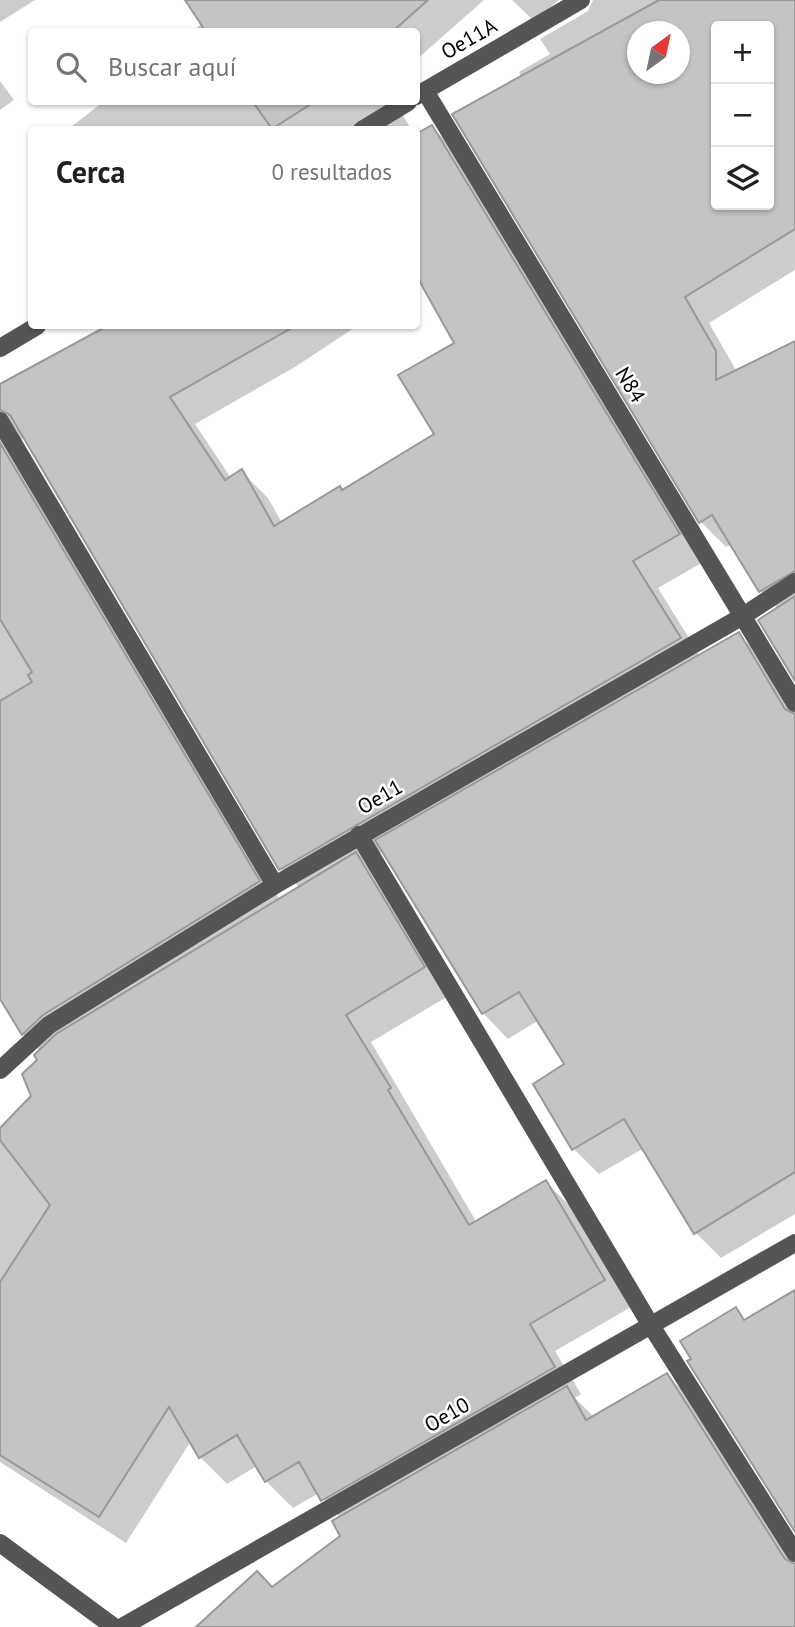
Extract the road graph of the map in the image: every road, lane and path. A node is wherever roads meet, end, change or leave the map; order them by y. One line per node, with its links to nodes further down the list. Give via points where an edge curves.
1 (581, 0): 2 (street, Oe11A)
2 (421, 94): 9 (street, N84)
3 (403, 105): 4 (street)
4 (369, 126)
5 (32, 329): 6 (street)
6 (0, 348)
7 (0, 421): 12 (street)
8 (795, 582): 9 (street, Oe11)
9 (743, 616): 10 (street, N84); 11 (street, Oe11)
10 (795, 703)
11 (359, 835): 12 (street, Oe11); 15 (street)
12 (275, 885): 13 (street, Oe11, via 49,1025)
13 (0, 1070)
14 (795, 1242): 15 (street, Oe10)
15 (650, 1324): 17 (street); 19 (street, Oe10)
16 (0, 1543): 18 (street)
17 (795, 1553)
18 (114, 1627)
19 (122, 1627)

